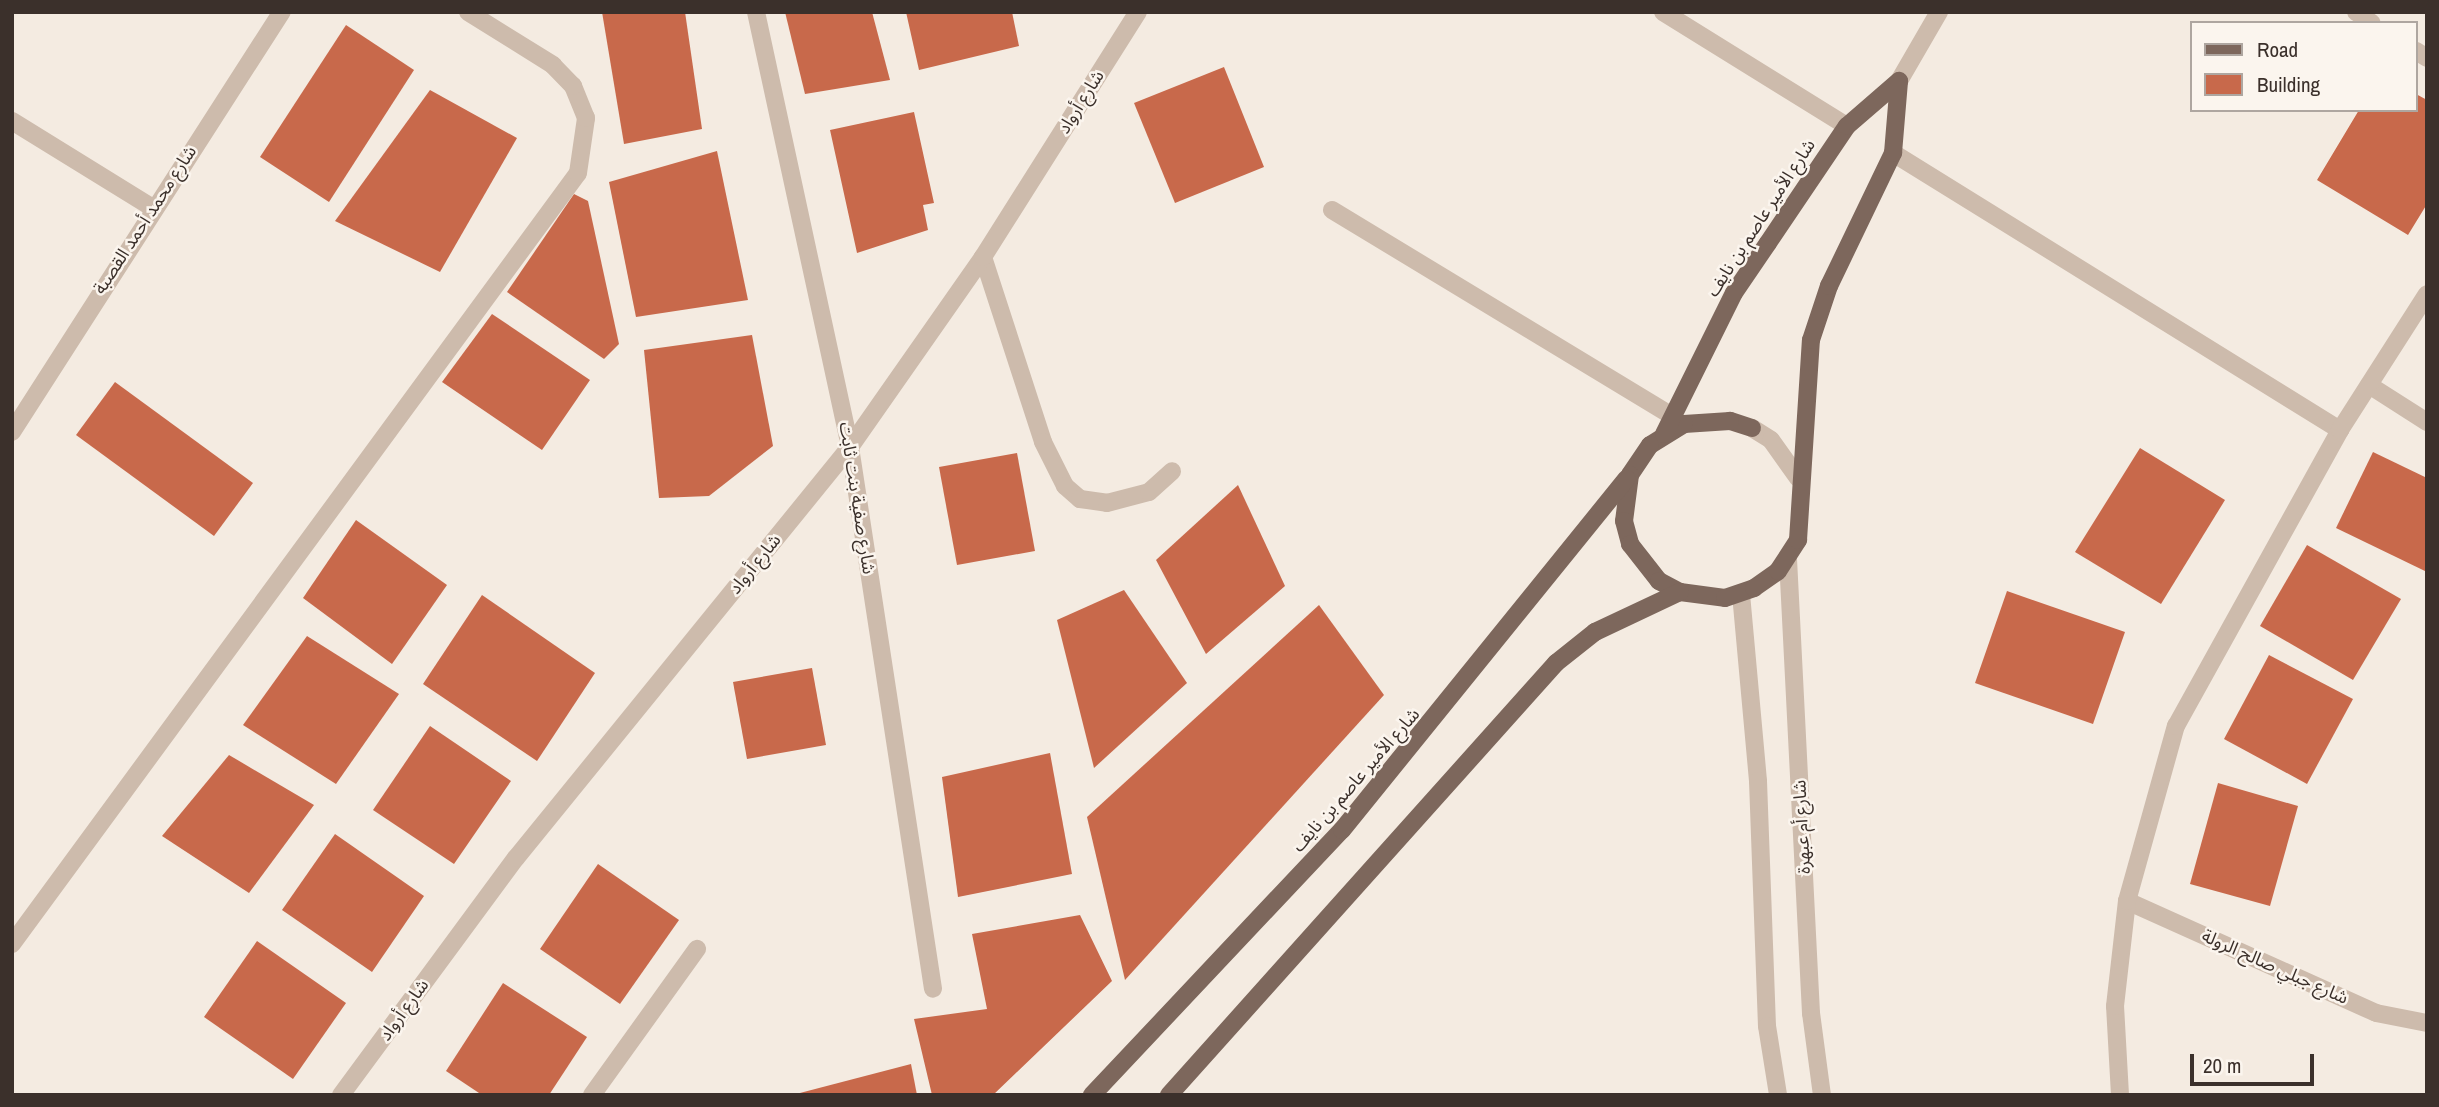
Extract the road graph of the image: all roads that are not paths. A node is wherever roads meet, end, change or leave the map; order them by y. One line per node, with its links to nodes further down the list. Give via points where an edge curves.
1 (282, 12): 11 (street, شارع محمد أحمد القصبة)
2 (468, 12): 30 (street, via 553,65 573,86 586,118 578,173)
3 (756, 12): 22 (street, شارع صفية بنت ثابت)
4 (1138, 12): 13 (street, شارع أرواد)
5 (1663, 12): 9 (street)
6 (1939, 12): 7 (street, شارع الأمير عاصم بن نايف)
7 (1899, 81): 9 (main road, شارع الأمير عاصم بن نايف); 10 (main road, شارع الأمير عاصم بن نايف)
8 (12, 121): 11 (street)
9 (1847, 127): 16 (main road, شارع الأمير عاصم بن نايف, via 1734,293)
10 (1893, 153): 19 (street); 25 (main road, شارع الأمير عاصم بن نايف, via 1819,313)
11 (151, 207): 20 (street, شارع محمد أحمد القصبة)
12 (1332, 210): 16 (street)
13 (983, 257): 22 (street, شارع أرواد); 23 (street, via 1043,442 1065,486 1080,499 1107,503 1149,492)
14 (2427, 294): 15 (street)
15 (2369, 385): 17 (street); 19 (street)
16 (1671, 415): 21 (main road, شارع الأمير عاصم بن نايف)
17 (2427, 422)
18 (1752, 428): 21 (main road, via 1707,419); 25 (street, via 1771,440)
19 (2340, 430): 29 (street, via 2176,726)
20 (12, 432)
21 (1664, 434): 24 (main road)
22 (850, 447): 32 (street, شارع صفية بنت ثابت); 34 (street, شارع أرواد, via 516,858)
23 (1172, 471)
24 (1630, 475): 27 (main road, via 1624,521 1630,544 1659,581); 36 (main road, شارع الأمير عاصم بن نايف, via 1342,830)
25 (1798, 478): 26 (main road, via 1803,520)
26 (1788, 559): 28 (main road, via 1767,580); 39 (street, شارع أم عبهرة, via 1811,1013)
27 (1680, 592): 28 (main road, via 1710,598); 37 (main road, via 1595,632 1556,663)
28 (1741, 594): 38 (street, via 1758,781 1768,1026)
29 (2127, 901): 33 (street, شارع جبلي صالح الرولة, via 2375,1013); 40 (street, via 2115,1006)
30 (12, 944)
31 (697, 949): 35 (street)
32 (933, 989)
33 (2427, 1023)
34 (341, 1095)
35 (592, 1095)
36 (1092, 1095)
37 (1169, 1095)
38 (1778, 1095)
39 (1822, 1095)
40 (2120, 1095)

